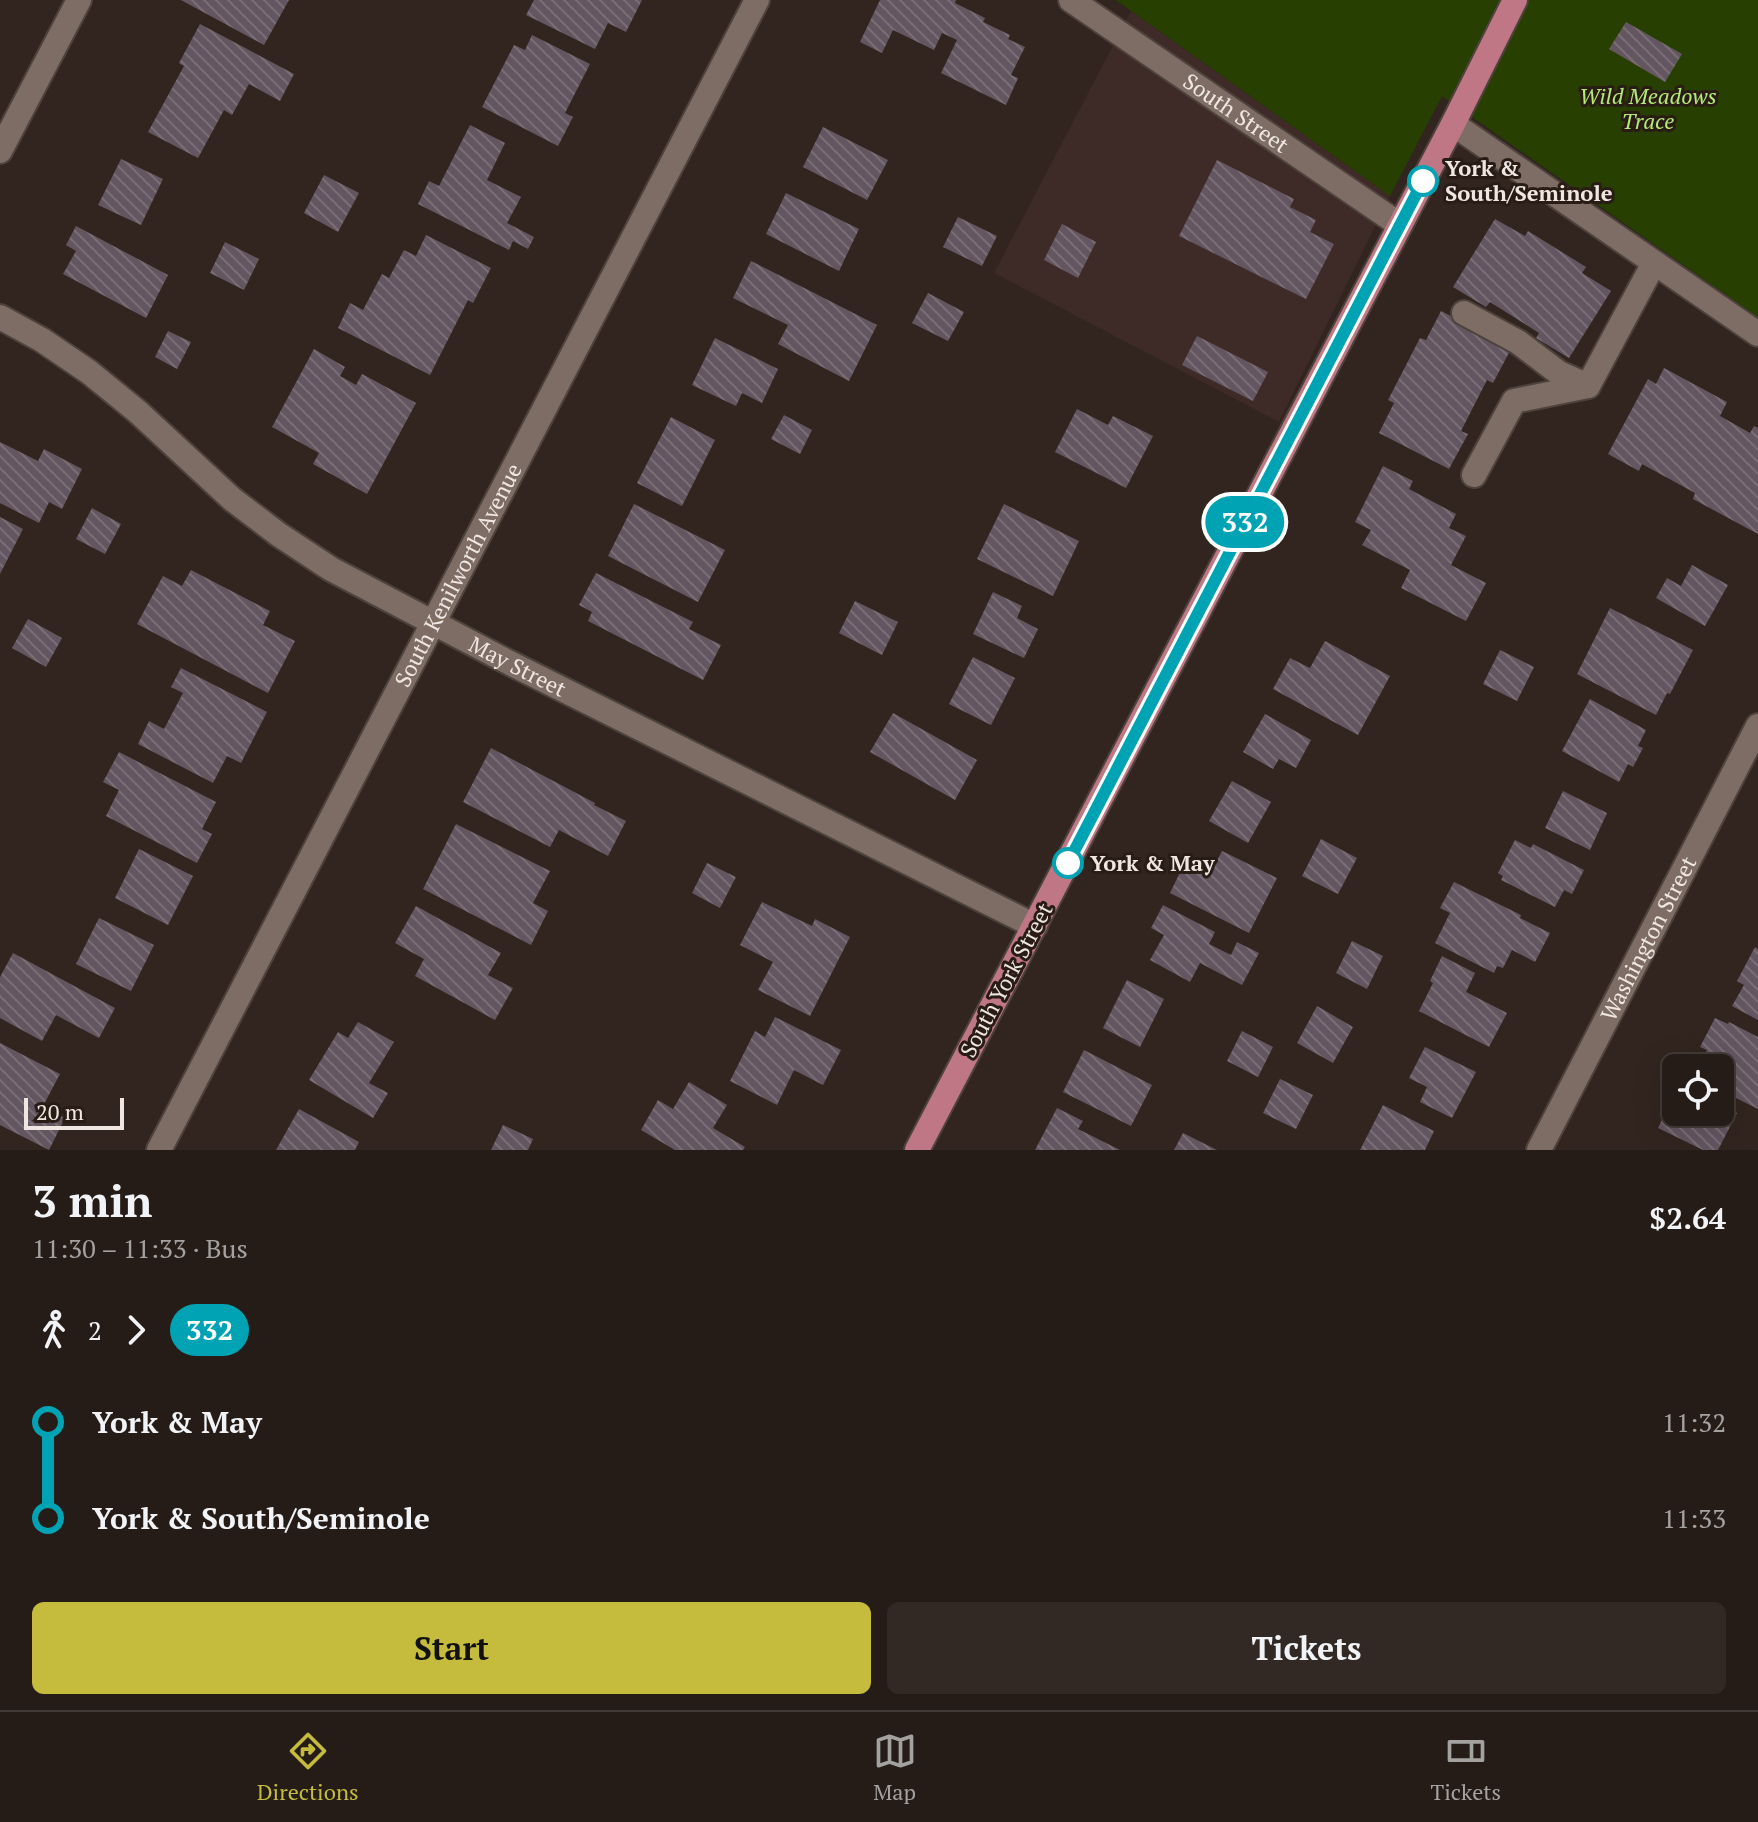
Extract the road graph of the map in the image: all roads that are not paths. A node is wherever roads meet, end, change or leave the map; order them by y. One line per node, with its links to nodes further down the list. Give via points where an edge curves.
1 (79, 0): 6 (street)
2 (757, 0): 14 (street, South Kenilworth Avenue)
3 (1071, 0): 7 (street, South Street)
4 (1515, 0): 5 (main road, South York Street)
5 (1453, 124): 7 (main road, South York Street); 8 (street)
6 (0, 151)
7 (1400, 225): 16 (main road, South York Street)
8 (1654, 263): 11 (street); 12 (street)
9 (1464, 313): 12 (street)
10 (0, 317): 14 (street, May Street, via 89,372 278,534 331,569)
11 (1758, 334)
12 (1588, 386): 13 (street, via 1514,401)
13 (1474, 475)
14 (434, 623): 16 (street, May Street); 17 (street, South Kenilworth Avenue)
15 (1758, 726): 19 (street, Washington Street)
16 (1035, 926): 18 (main road, South York Street)
17 (159, 1150)
18 (917, 1150)
19 (1539, 1150)

